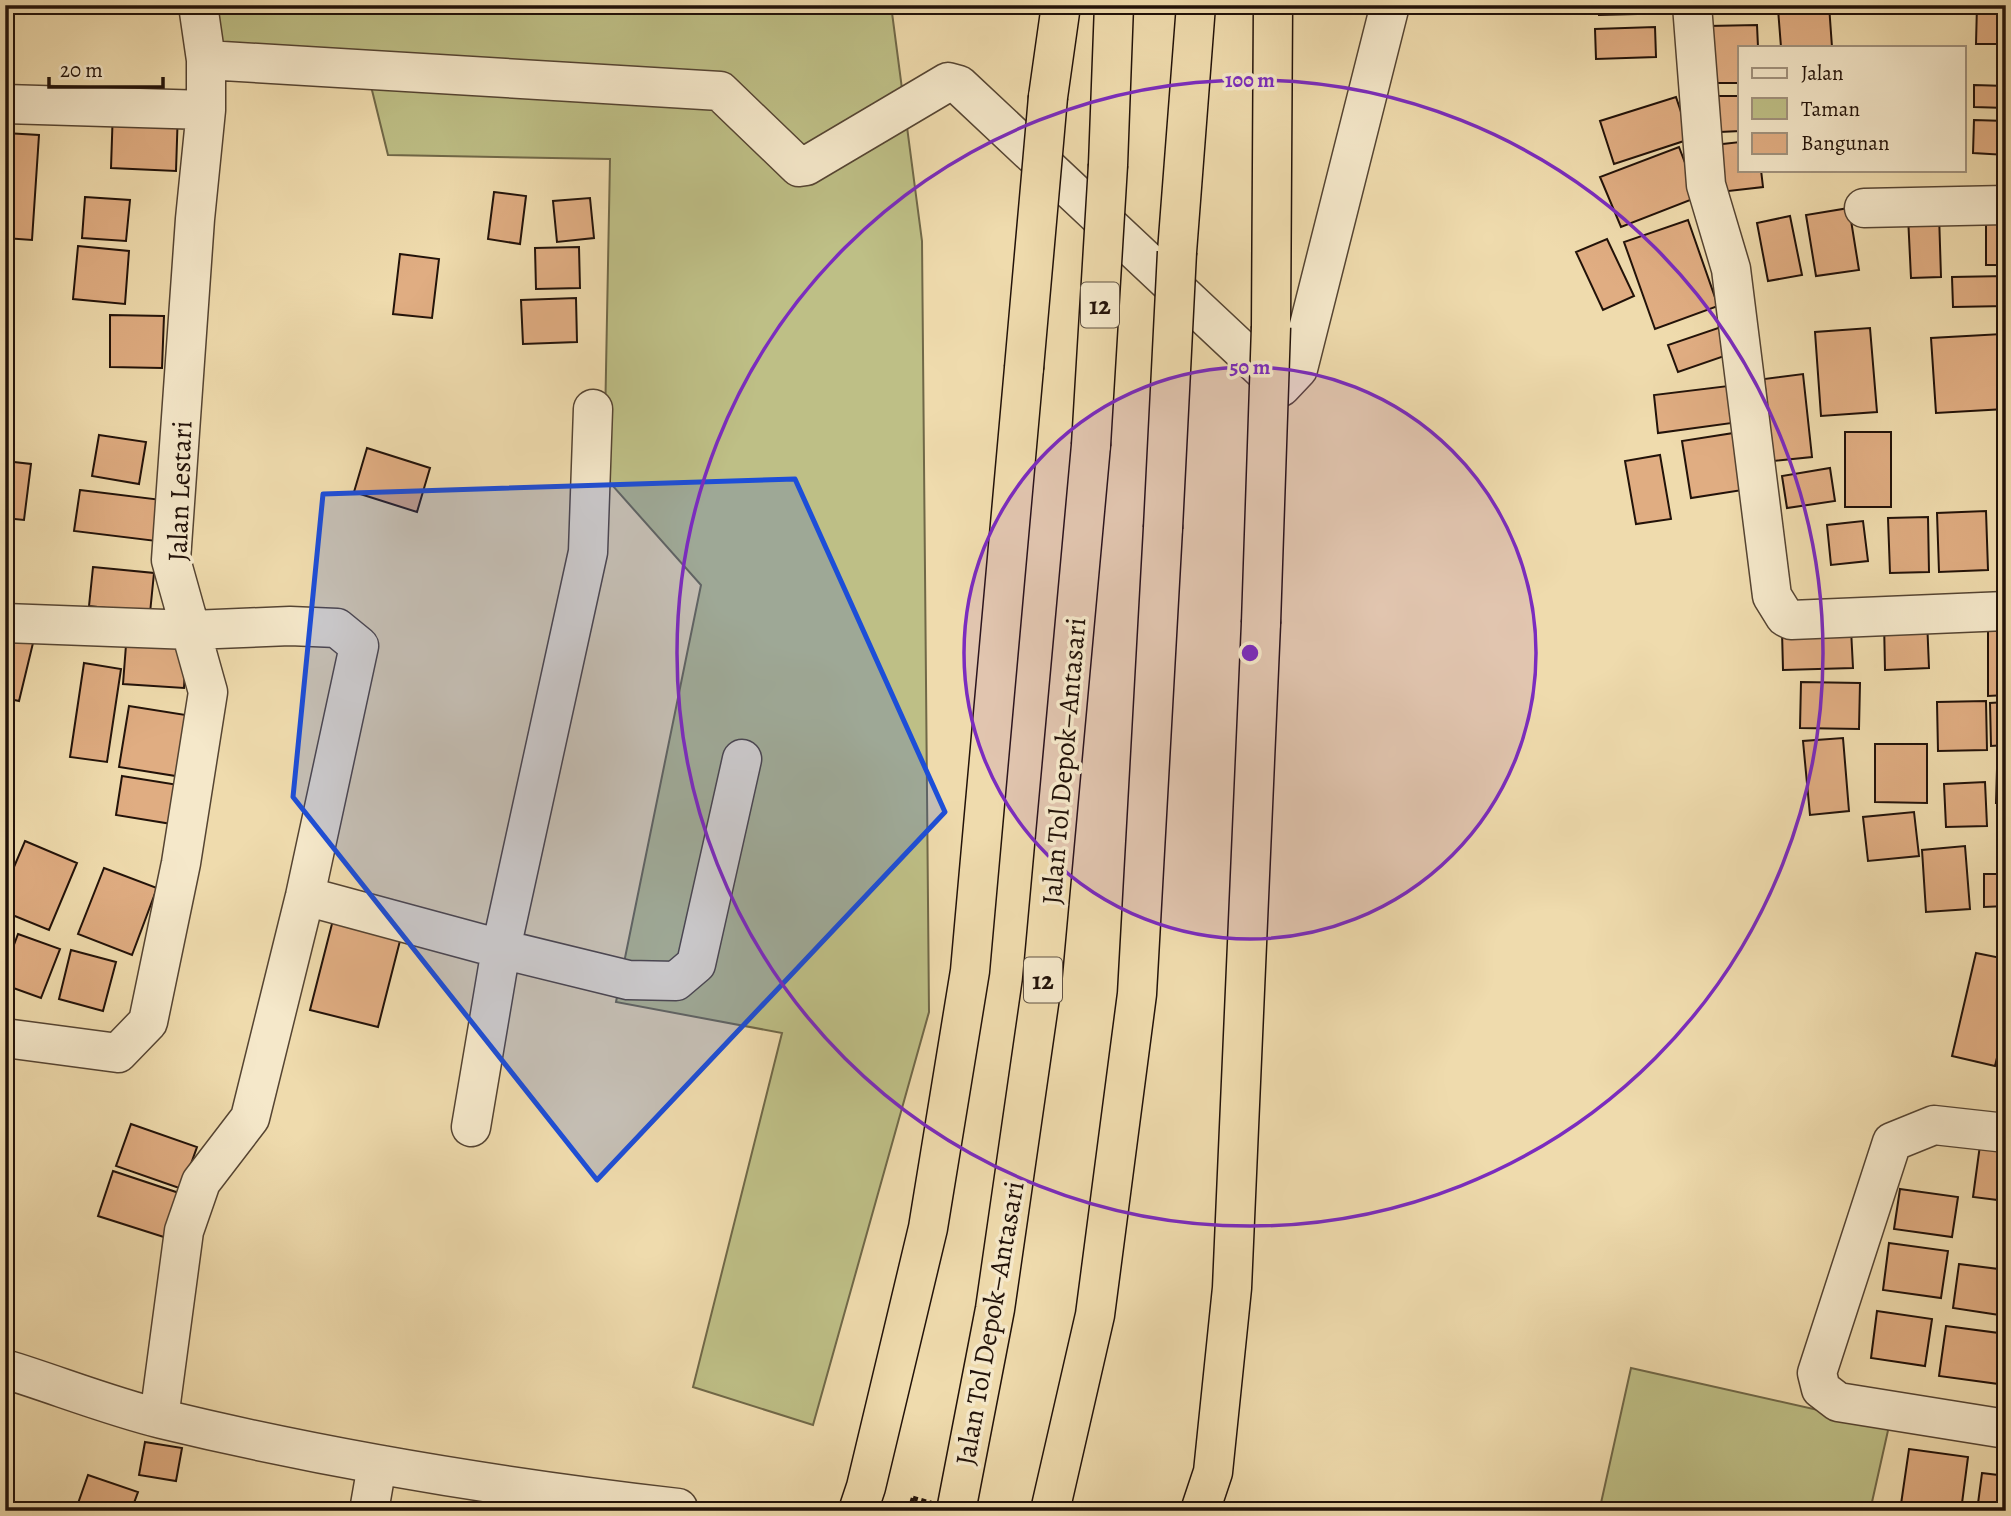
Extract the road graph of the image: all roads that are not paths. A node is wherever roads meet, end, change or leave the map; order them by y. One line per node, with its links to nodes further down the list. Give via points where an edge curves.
1 (198, 5): 8 (street, Jalan Lestari)
2 (1061, 5): 30 (highway, bridge, via 1048,97 970,971 929,1228)
3 (1114, 5): 31 (highway, Jalan Tol Depok–Antasari / 12, bridge, via 1091,444 1042,983 995,1309)
4 (1196, 5): 32 (highway, bridge, via 1177,252 1137,993 1095,1315)
5 (1273, 5): 33 (highway, bridge, via 1261,624 1232,1288 1213,1472)
6 (1390, 5): 8 (street, via 1298,369 1281,387 960,85 948,82 799,167 720,91)
7 (1692, 5): 14 (street, via 1706,185 1731,269 1772,596 1791,620)
8 (206, 60): 10 (street, Jalan Lestari)
9 (5, 104): 10 (street)
10 (206, 110): 16 (street, Jalan Lestari, via 171,560)
11 (2006, 205): 12 (street)
12 (1864, 208)
13 (593, 409): 19 (street, via 588,552)
14 (2006, 611)
15 (5, 623): 16 (street)
16 (192, 631): 18 (street, via 337,628 359,646); 20 (street, Jalan Lestari, via 208,692 181,863 148,1022 118,1053)
17 (742, 759): 19 (street, via 695,964 676,981 628,980)
18 (305, 896): 19 (street); 24 (street, via 250,1118 201,1182 184,1231)
19 (501, 949): 21 (street)
20 (5, 1038)
21 (471, 1127)
22 (2006, 1133): 25 (street, via 1934,1125 1892,1142 1817,1373 1821,1389 1838,1402)
23 (5, 1368): 24 (street)
24 (159, 1418): 26 (street)
25 (2006, 1429)
26 (377, 1465): 27 (street); 29 (street)
27 (494, 1497): 28 (street)
28 (678, 1508)
29 (369, 1511)
30 (858, 1511)
31 (958, 1511)
32 (1050, 1511)
33 (1200, 1511)

